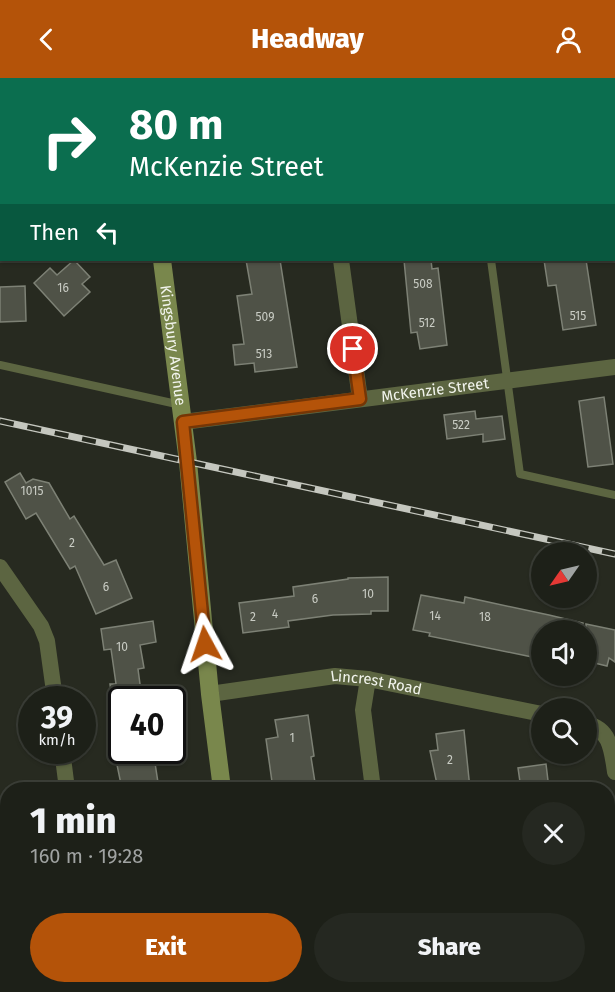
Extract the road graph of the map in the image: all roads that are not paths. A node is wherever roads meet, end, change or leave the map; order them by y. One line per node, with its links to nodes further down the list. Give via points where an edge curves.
1 (162, 261): 8 (street, Kingsbury Avenue)
2 (341, 261): 7 (street)
3 (491, 261): 6 (lane)
4 (0, 365): 8 (lane)
5 (615, 367): 6 (street, McKenzie Street)
6 (507, 381): 7 (street, McKenzie Street); 9 (lane, via 520,474)
7 (360, 399): 8 (street, McKenzie Street)
8 (182, 413): 13 (street, Kingsbury Avenue)
9 (615, 495)
10 (0, 567): 12 (street, via 41,626)
11 (368, 679): 13 (street, Lincrest Road, via 335,676); 14 (street, Lincrest Road); 20 (street, via 363,710)
12 (53, 686)
13 (210, 694): 19 (street, Kingsbury Avenue)
14 (531, 712)
15 (597, 727): 17 (street, via 606,735 613,752)
16 (64, 764): 18 (street)
17 (615, 771)
18 (66, 782)
19 (221, 782)
20 (372, 782)

